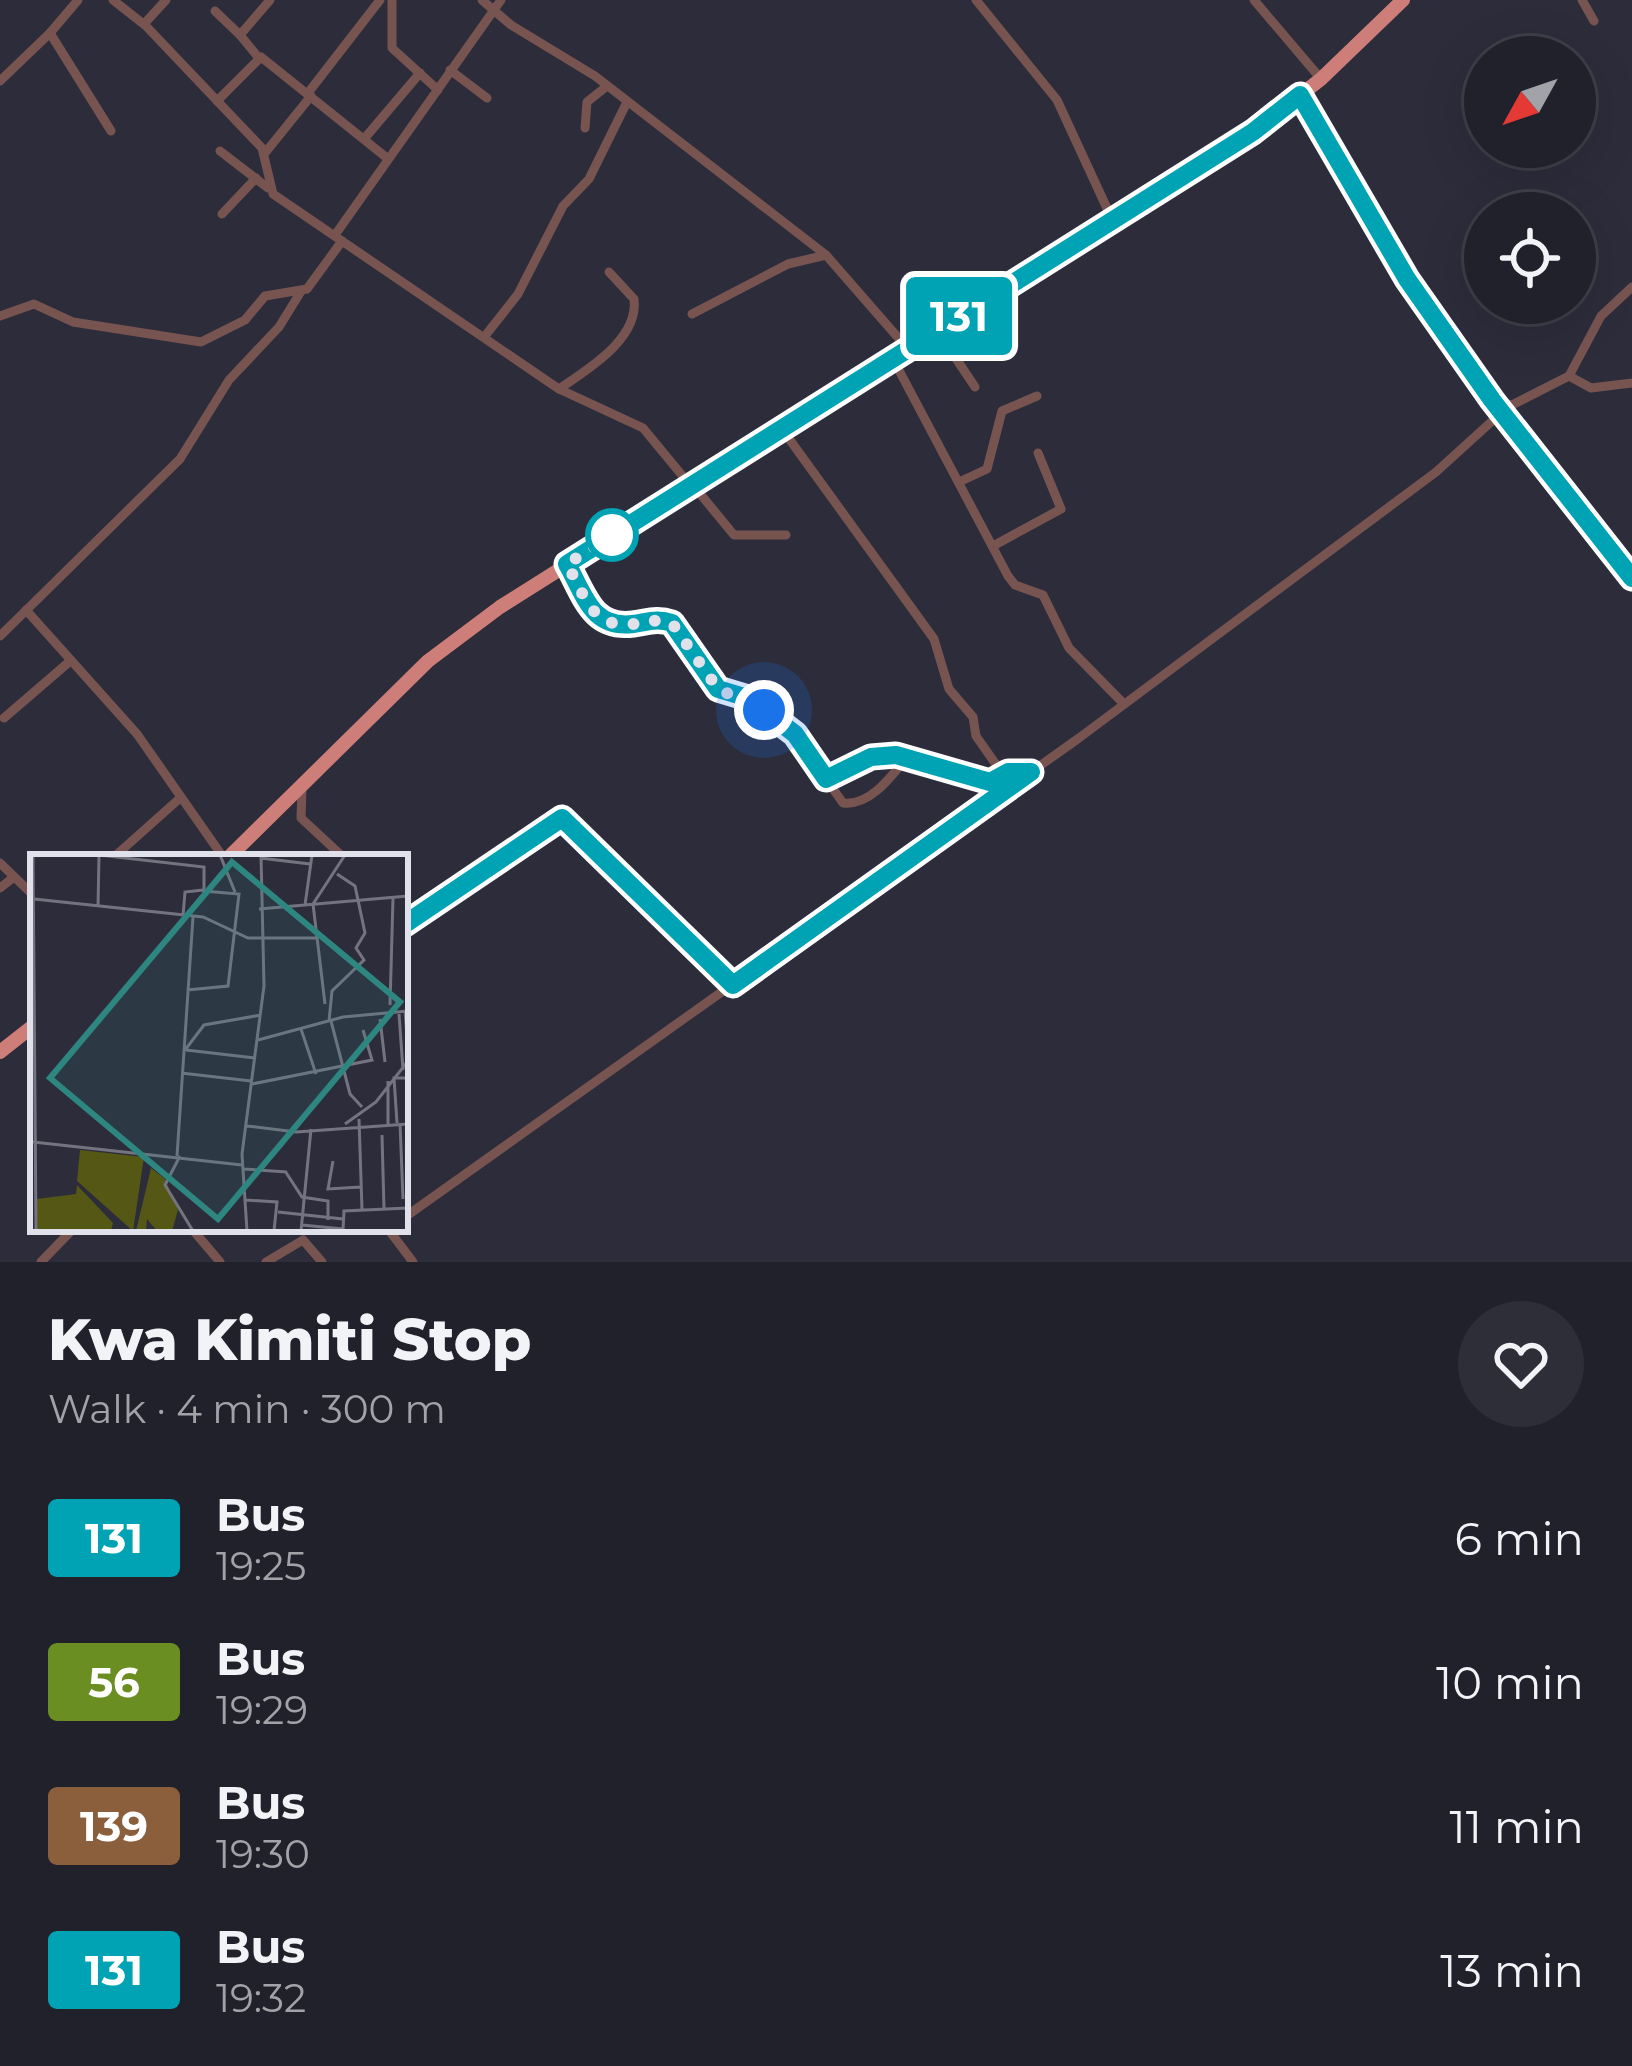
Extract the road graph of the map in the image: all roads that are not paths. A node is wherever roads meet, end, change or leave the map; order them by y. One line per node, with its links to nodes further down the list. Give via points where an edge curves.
1 (78, 0): 17 (street)
2 (113, 0): 16 (street)
3 (166, 0): 16 (street)
4 (271, 0): 18 (street)
5 (380, 0): 27 (street)
6 (392, 0): 22 (street, via 392,48)
7 (482, 0): 13 (street)
8 (501, 0): 13 (street)
9 (976, 0): 41 (street, via 1057,100)
10 (1254, 0): 24 (street)
11 (1403, 0): 24 (highway)
12 (1582, 0): 15 (street)
13 (492, 10): 21 (street); 25 (street)
14 (215, 11): 18 (street)
15 (1594, 21)
16 (144, 24): 30 (street)
17 (50, 33): 23 (street); 33 (street)
18 (240, 35): 19 (street)
19 (259, 57): 27 (street); 30 (street)
20 (0, 63): 23 (street)
21 (450, 70): 26 (street); 29 (street)
22 (420, 73): 26 (street); 34 (street)
23 (4, 76)
24 (1321, 79): 28 (highway)
25 (607, 86): 31 (street); 32 (street, via 587,102)
26 (438, 89): 37 (street)
27 (309, 94): 34 (street); 36 (street)
28 (1300, 95): 41 (highway); 58 (street, via 1375,228)
29 (487, 98)
30 (217, 101): 36 (street)
31 (627, 102): 43 (street); 50 (street, via 589,179 563,206 512,304)
32 (585, 128)
33 (111, 131)
34 (364, 139): 37 (street)
35 (220, 151): 38 (street)
36 (265, 152): 39 (street)
37 (387, 158): 42 (street)
38 (256, 178): 39 (street); 40 (street)
39 (268, 188): 42 (street)
40 (222, 214)
41 (1111, 218): 49 (highway)
42 (338, 238): 46 (street); 50 (street)
43 (826, 255): 47 (street, via 788,264); 51 (street)
44 (609, 272): 56 (street, via 634,299 634,316 602,359)
45 (1632, 287): 53 (street, via 1601,316)
46 (300, 293): 48 (street, via 265,296 238,325 201,342 73,322 34,304); 68 (street, via 229,380 180,459)
47 (692, 314)
48 (0, 316)
49 (937, 330): 51 (highway); 55 (street)
50 (485, 336): 56 (street)
51 (908, 349): 52 (highway)
52 (893, 358): 60 (highway); 62 (street)
53 (1569, 376): 54 (street, via 1591,388); 58 (street, via 1512,405)
54 (1632, 382)
55 (976, 387)
56 (559, 389): 63 (street, via 644,428)
57 (1037, 396): 62 (street, via 1002,411 987,469)
58 (1492, 400): 59 (street)
59 (1502, 413): 67 (street); 71 (street, via 1436,472)
60 (782, 429): 63 (highway); 74 (street, via 921,620 976,736)
61 (1037, 453): 65 (street, via 1061,509)
62 (959, 482): 65 (street)
63 (691, 484): 64 (street, via 738,537); 66 (highway)
64 (786, 536)
65 (993, 546): 71 (street, via 1015,585 1043,595 1069,648)
66 (567, 564): 76 (street, via 597,618 611,626 672,623 718,689 748,698 795,734); 77 (highway, via 428,661)
67 (1632, 578)
68 (26, 610): 69 (street); 70 (street)
69 (0, 636)
70 (69, 662): 72 (street); 78 (street, via 136,734)
71 (1124, 704): 75 (street)
72 (4, 718)
73 (907, 757): 74 (street, via 990,782); 76 (street, via 871,757); 76 (street, via 885,784 852,804 838,799)
74 (1008, 772): 75 (street)
75 (1031, 772): 88 (street)
76 (826, 779)
77 (302, 782): 81 (highway); 82 (street, via 301,818)
78 (179, 799): 79 (street); 80 (street)
79 (117, 854)
80 (224, 854)
81 (229, 854)
82 (341, 854)
83 (0, 862): 84 (street)
84 (14, 877): 85 (street); 86 (street)
85 (0, 887)
86 (30, 892)
87 (408, 922): 88 (street, via 562,818)
88 (733, 985): 91 (street)
89 (30, 1028): 90 (highway)
90 (0, 1052)
91 (408, 1215)
92 (70, 1232): 95 (street)
93 (195, 1232): 96 (street)
94 (390, 1232): 99 (street)
95 (41, 1262)
96 (220, 1262)
97 (266, 1262): 98 (street, via 302,1240)
98 (322, 1262)
99 (413, 1262)

